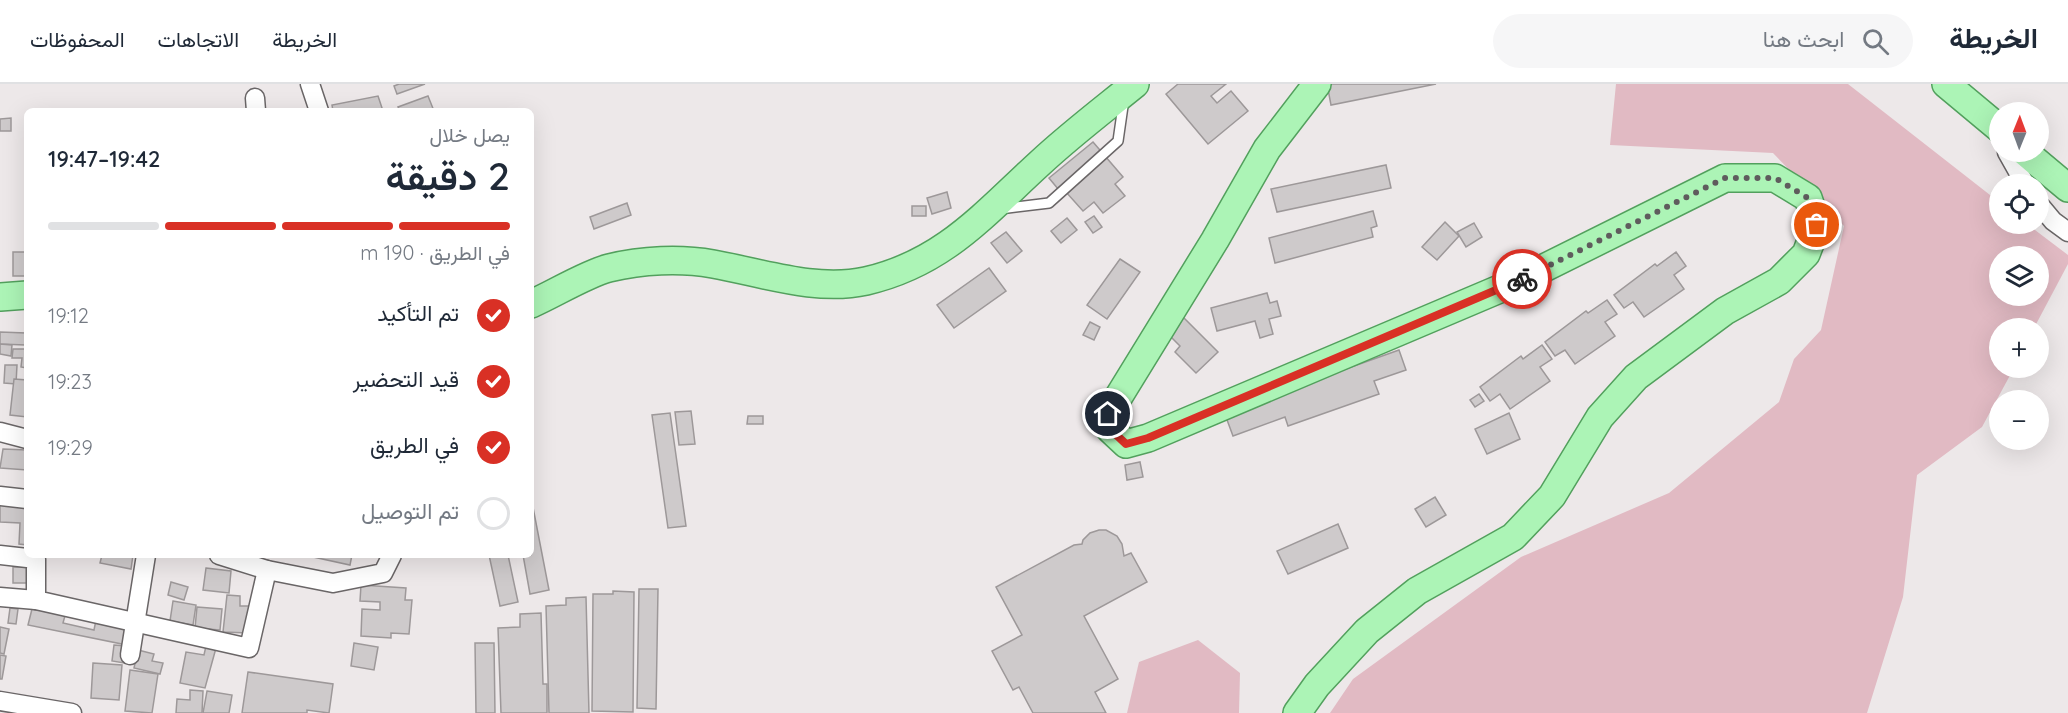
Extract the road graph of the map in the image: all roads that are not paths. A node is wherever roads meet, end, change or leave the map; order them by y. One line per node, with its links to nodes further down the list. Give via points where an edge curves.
1 (310, 84): 5 (street)
2 (1317, 84): 32 (main road, via 1267,149 1108,414 1110,429 1126,444 1170,429 1516,282 1725,178 1775,178 1808,198 1817,225 1806,254 1779,281 1725,310 1636,377 1600,417 1552,496 1513,537 1417,591 1367,631)
3 (1946, 84): 6 (main road)
4 (1130, 88): 9 (main road); 9 (lane, via 1118,141 1049,203)
5 (318, 108)
6 (1989, 121)
7 (2037, 162): 8 (main road)
8 (2068, 188)
9 (989, 210): 14 (main road, via 930,258 864,281 823,284 712,264 659,261 608,268)
10 (2049, 215): 11 (street)
11 (2068, 232)
12 (24, 295): 13 (main road)
13 (0, 297)
14 (534, 303)
15 (0, 432): 16 (street)
16 (24, 438)
17 (0, 496): 18 (street)
18 (24, 499)
19 (0, 555): 20 (street)
20 (24, 556)
21 (37, 558): 27 (street)
22 (146, 558): 28 (street)
23 (229, 558): 25 (street)
24 (390, 558): 25 (street, via 383,573 333,583)
25 (267, 570): 28 (street, via 249,648)
26 (0, 597): 27 (street)
27 (36, 600): 28 (street)
28 (137, 623): 29 (street)
29 (130, 655)
30 (0, 701): 31 (street)
31 (72, 713)
32 (1297, 713)

